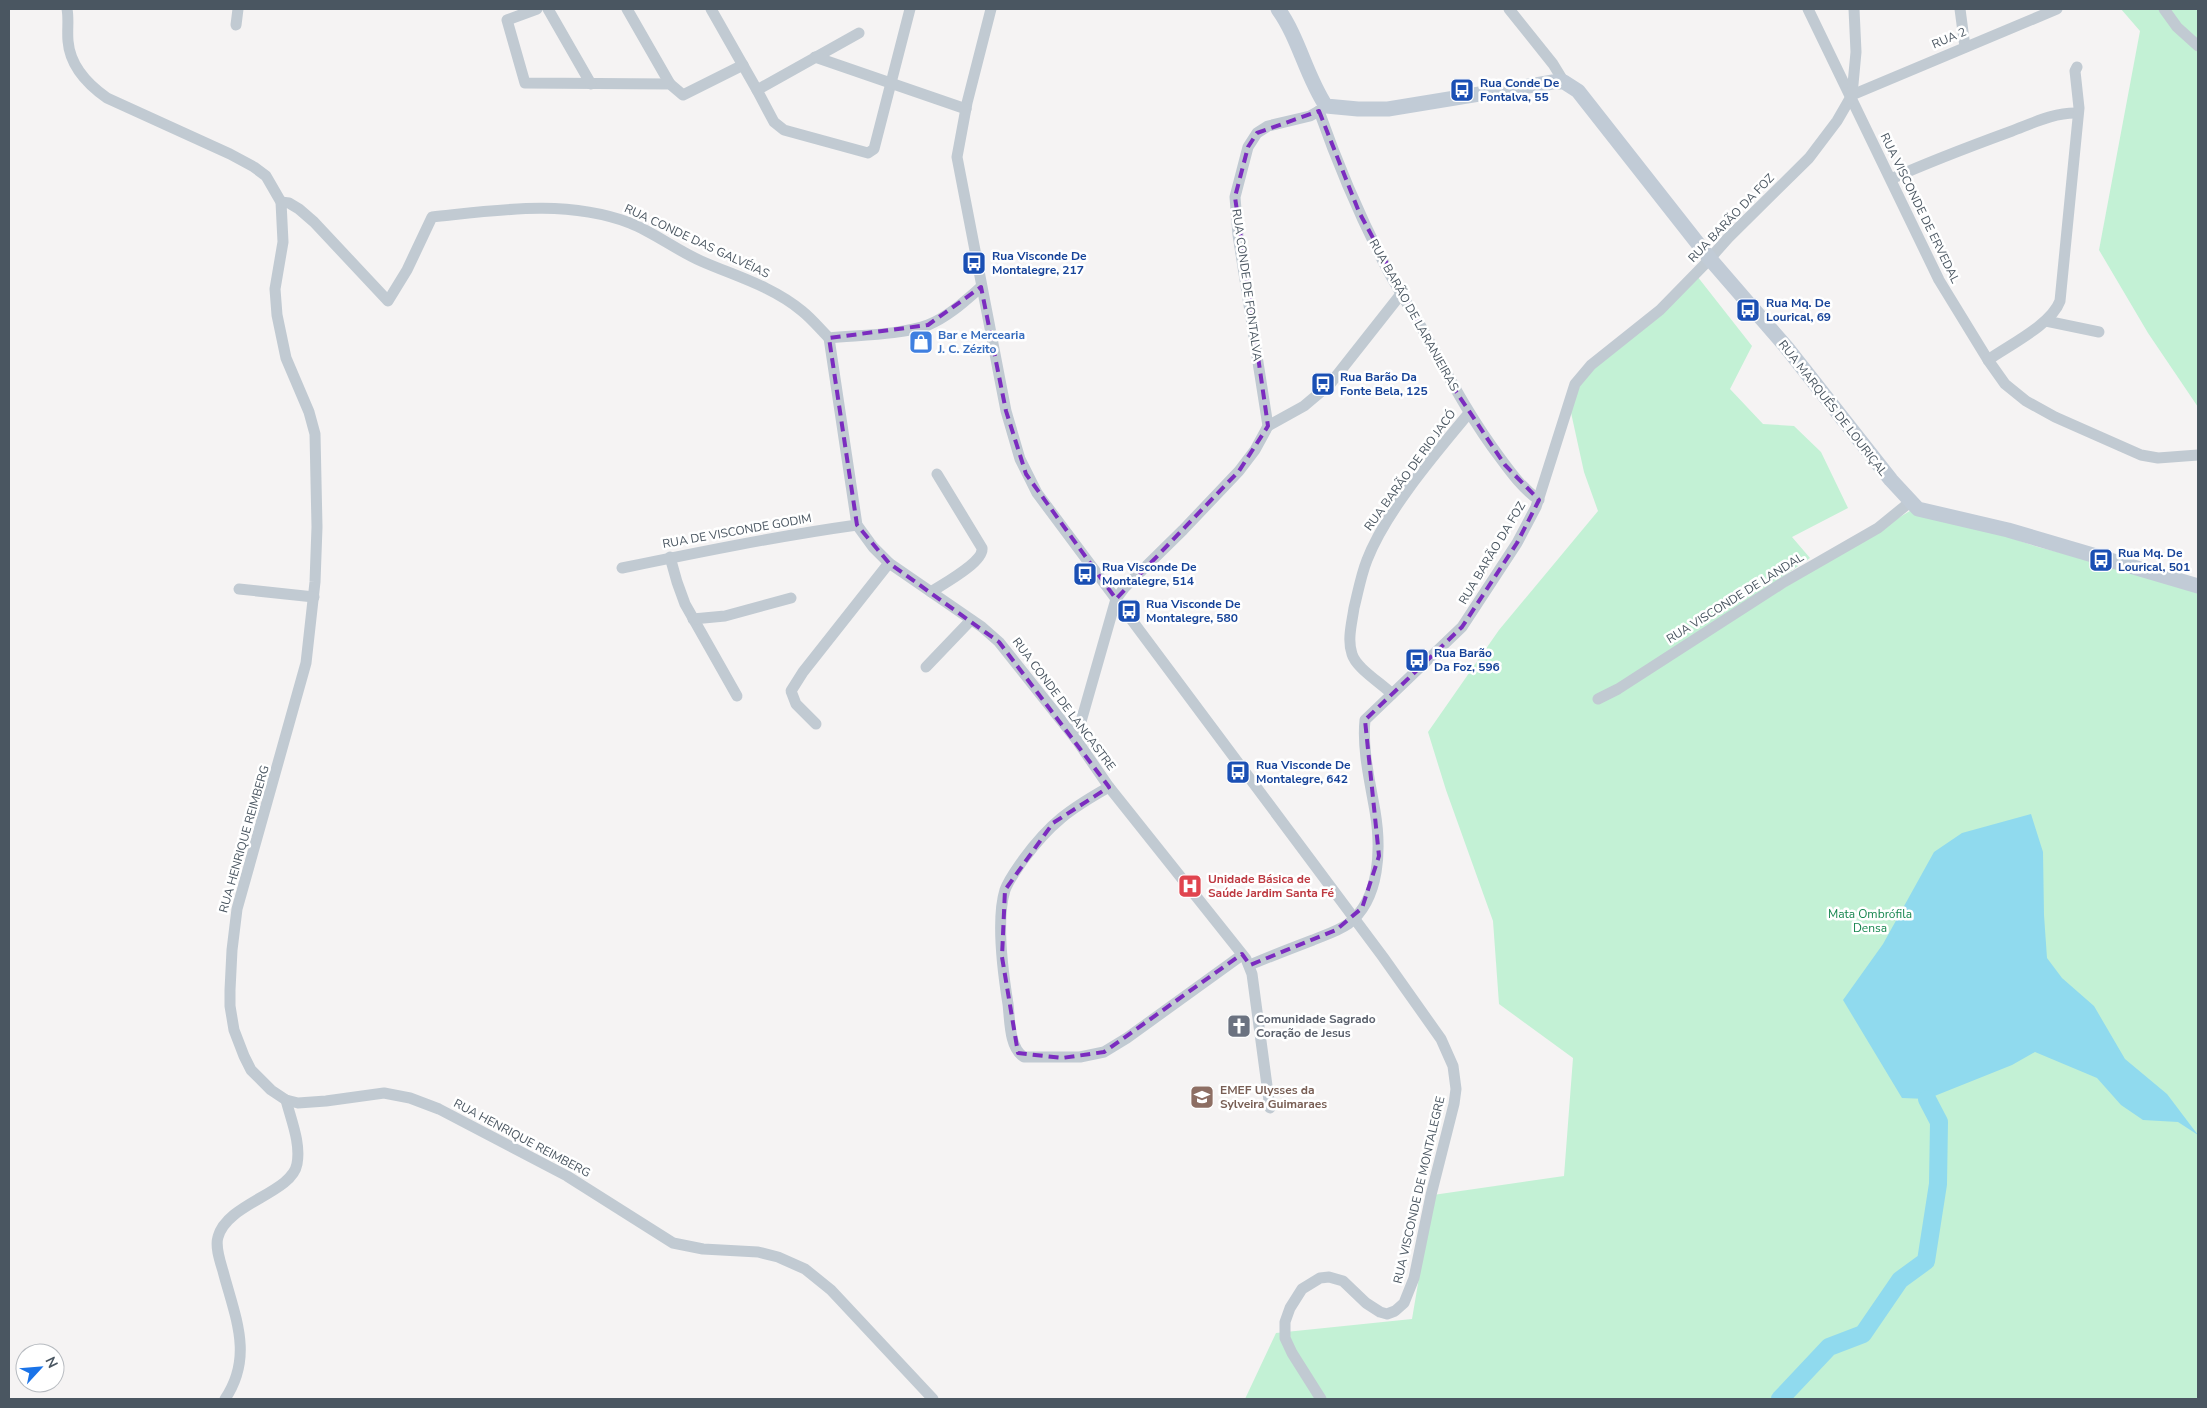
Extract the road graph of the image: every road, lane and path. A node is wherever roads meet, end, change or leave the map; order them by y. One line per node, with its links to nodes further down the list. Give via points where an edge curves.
1 (67, 9): 36 (street, RUA HENRIQUE REIMBERG, via 70,54 90,86 106,98 254,167 266,176)
2 (238, 9): 17 (street)
3 (536, 9): 26 (street, via 507,20 525,83)
4 (548, 9): 26 (street)
5 (627, 9): 27 (street)
6 (711, 9): 22 (street)
7 (910, 9): 25 (street)
8 (990, 9): 30 (street, RUA VISCONDE DE MONTALEGRE)
9 (1509, 9): 24 (street)
10 (1808, 9): 29 (street, RUA VISCONDE DE ERVEDAL)
11 (1854, 9): 29 (street, RUA BARÃO DA FOZ, via 1856,52)
12 (1960, 9): 20 (street)
13 (2058, 9): 15 (street, RUA 2)
14 (2164, 9): 19 (street, via 2180,31)
15 (2046, 11): 20 (street, RUA 2)
16 (1283, 13): 31 (main road, RUA BARÃO DE LARANJEIRAS)
17 (236, 26)
18 (859, 33): 21 (street)
19 (2198, 46)
20 (1965, 47): 29 (street, RUA 2)
21 (815, 57): 25 (street); 28 (street)
22 (743, 66): 27 (street, via 683,95); 28 (street)
23 (2077, 68): 32 (street, via 2074,71 2079,96)
24 (1564, 82): 31 (main road, RUA CONDE DE FONTALVA, via 1501,89 1388,109); 37 (main road, RUA MARQUÊS DE LOURIÇAL, via 1578,91 1604,122)
25 (891, 83): 28 (street, via 874,149 868,153 784,130 774,122); 30 (street)
26 (591, 84): 27 (street)
27 (670, 84)
28 (757, 90)
29 (1851, 97): 33 (street, RUA VISCONDE DE ERVEDAL); 34 (street, RUA BARÃO DA FOZ)
30 (966, 108): 38 (street, RUA VISCONDE DE MONTALEGRE, via 957,157)
31 (1323, 109): 39 (street, RUA BARÃO DE LARANJEIRAS, via 1340,168); 45 (street, RUA CONDE DE FONTALVA, via 1293,121 1272,124 1257,133 1248,147 1235,197)
32 (2078, 113): 35 (street, via 2038,121 1959,149); 40 (street, via 2060,301)
33 (1860, 117): 34 (street); 35 (street, RUA VISCONDE DE ERVEDAL)
34 (1837, 121): 37 (street, RUA BARÃO DA FOZ, via 1809,158)
35 (1891, 179): 43 (street, RUA VISCONDE DE ERVEDAL, via 1939,280)
36 (280, 202): 42 (street, RUA CONDE DAS GALVÉIAS, via 289,203 314,222 388,301 432,217 544,207 605,216 648,231 697,259 782,296 803,311); 57 (street, RUA HENRIQUE REIMBERG, via 284,228 275,289 277,315 286,358 315,434 317,528)
37 (1710, 259): 48 (street, RUA BARÃO DA FOZ, via 1660,310 1579,378); 49 (main road, RUA MARQUÊS DE LOURIÇAL, via 1787,348)
38 (981, 287): 42 (street, via 951,312 928,325); 59 (street, RUA VISCONDE DE MONTALEGRE, via 1006,411 1026,474)
39 (1401, 294): 44 (street, RUA BARÃO DE LARANJEIRAS); 45 (street, via 1330,384 1304,406)
40 (2046, 321): 41 (street); 43 (street)
41 (2098, 332)
42 (829, 338): 50 (street, RUA CONDE DE LANCASTRE)
43 (1988, 360): 46 (street, RUA VISCONDE DE ERVEDAL, via 2015,393 2078,427 2151,458)
44 (1469, 413): 48 (street, RUA BARÃO DE LARANJEIRAS, via 1515,478); 63 (street, RUA BARÃO DE RIO JACÓ, via 1401,502 1374,544 1360,581 1351,626 1350,645 1354,660)
45 (1268, 426): 59 (street, via 1239,471)
46 (2198, 456)
47 (937, 474): 56 (street, via 983,553 965,570)
48 (1539, 500): 63 (street, RUA BARÃO DA FOZ, via 1517,543 1462,627)
49 (1910, 502): 54 (main road, RUA MARQUÊS DE LOURIÇAL, via 1918,508 2008,530); 65 (street, RUA VISCONDE DE LANDAL, via 1878,528 1784,582)
50 (857, 525): 51 (street, RUA DE VISCONDE GODIM); 52 (street, RUA CONDE DE LANCASTRE)
51 (670, 557): 53 (street, RUA DE VISCONDE GODIM); 60 (street, via 676,582)
52 (889, 563): 56 (street, RUA CONDE DE LANCASTRE); 66 (street, via 794,684 792,697)
53 (622, 568)
54 (2198, 586)
55 (238, 589): 57 (street)
56 (931, 592): 61 (street, RUA CONDE DE LANCASTRE)
57 (314, 596): 72 (street, RUA HENRIQUE REIMBERG, via 306,663 237,909 232,950 230,1006 238,1043 252,1070)
58 (791, 598): 60 (street, via 725,616)
59 (1116, 599): 67 (street); 69 (street, RUA VISCONDE DE MONTALEGRE)
60 (693, 619): 64 (street)
61 (972, 620): 62 (street); 67 (street, RUA CONDE DE LANCASTRE, via 999,642)
62 (926, 667)
63 (1392, 694): 69 (street, RUA BARÃO DA FOZ, via 1365,720 1364,738 1379,856 1369,892)
64 (737, 696)
65 (1598, 699)
66 (816, 724)
67 (1076, 739): 68 (street, RUA CONDE DE LANCASTRE)
68 (1109, 787): 70 (street, RUA CONDE DE LANCASTRE); 70 (street, via 1053,823 1018,867 1005,890 1002,957 1018,1054 1062,1058 1104,1052)
69 (1354, 919): 71 (street, RUA BARÃO DA FOZ, via 1336,930); 76 (street, RUA VISCONDE DE MONTALEGRE, via 1441,1039 1456,1077 1456,1089 1414,1278 1400,1308 1387,1314 1380,1312 1335,1278 1320,1278 1302,1289 1290,1308 1285,1322 1285,1338)
70 (1242, 955): 71 (street, RUA CONDE DE LANCASTRE)
71 (1250, 965): 73 (street, RUA CONDE DE LANCASTRE)
72 (286, 1100): 74 (street, via 296,1137 297,1165 294,1173 234,1214 217,1238 241,1352 239,1372); 75 (street, RUA HENRIQUE REIMBERG, via 326,1102 384,1093 410,1098 446,1113 566,1176 673,1243 703,1249 758,1252 792,1263 819,1278)
73 (1270, 1108)
74 (225, 1399)
75 (933, 1399)
76 (1321, 1399)

